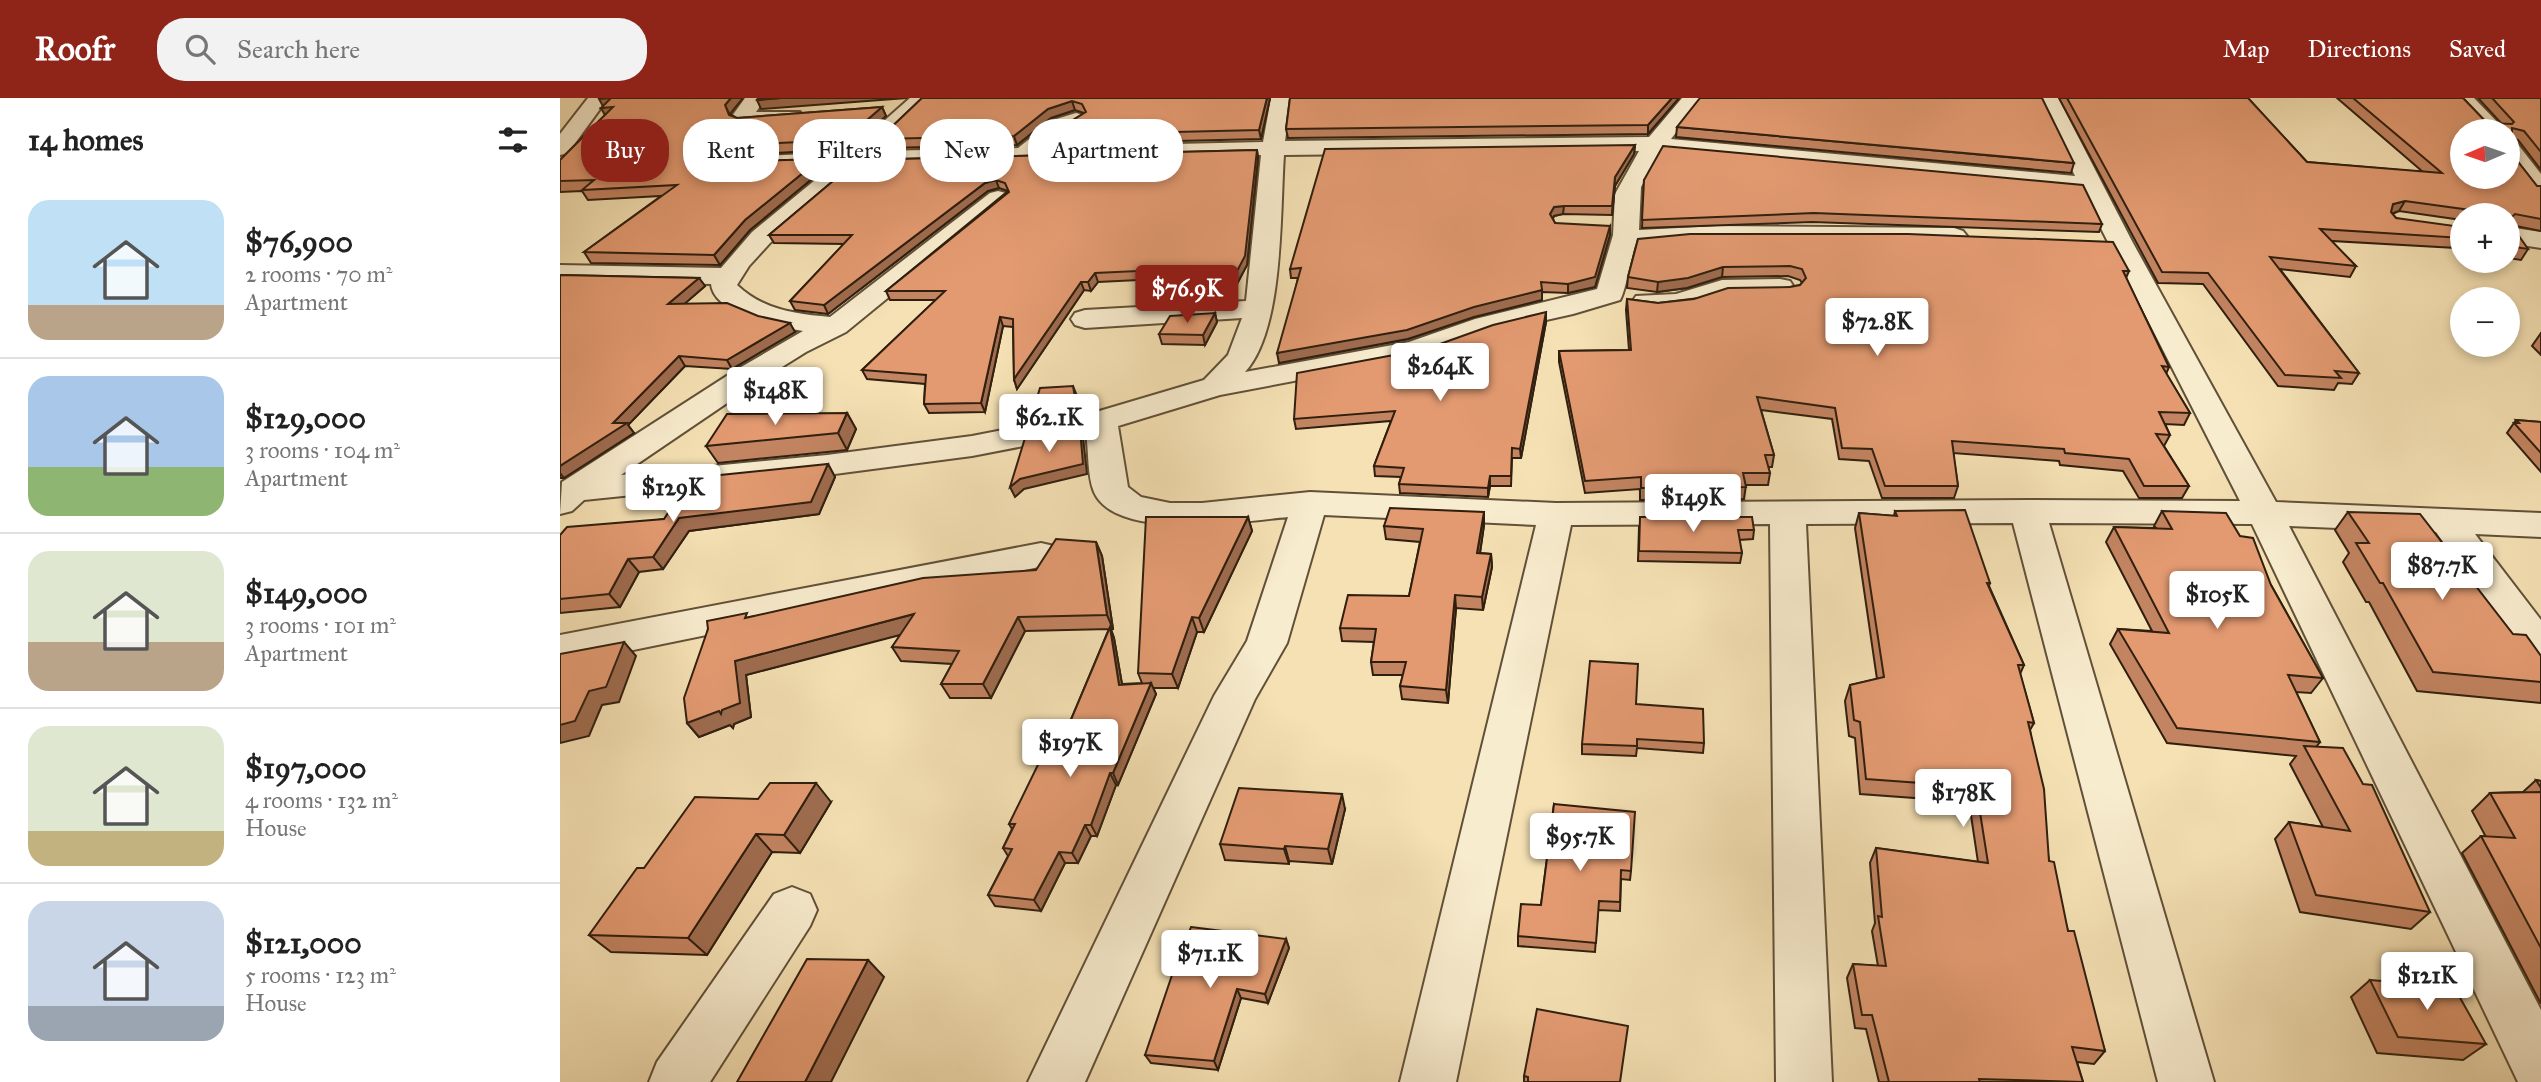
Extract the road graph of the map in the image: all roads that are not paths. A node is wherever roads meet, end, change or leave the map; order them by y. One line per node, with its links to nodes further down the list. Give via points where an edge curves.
1 (598, 98): 13 (street)
2 (757, 98): 9 (street, via 743,119)
3 (1282, 98): 14 (street)
4 (1693, 98): 12 (street)
5 (2048, 98): 20 (street)
6 (2463, 98): 11 (street)
7 (917, 102): 8 (street); 10 (street)
8 (888, 107)
9 (810, 114)
10 (898, 119)
11 (2483, 119)
12 (1656, 144): 14 (street); 20 (street); 23 (street, via 1628,188)
13 (560, 148)
14 (1273, 148): 16 (street); 31 (street)
15 (1028, 150): 16 (street)
16 (1024, 154): 17 (street)
17 (906, 157)
18 (2520, 162): 21 (street)
19 (826, 182): 28 (street, via 733,265)
20 (2093, 185): 39 (street, via 2107,243)
21 (2541, 189)
22 (998, 198): 33 (street)
23 (1617, 230): 24 (street, via 1653,236); 30 (street)
24 (1973, 237)
25 (2520, 237): 26 (street)
26 (2541, 240)
27 (560, 273): 28 (street)
28 (728, 276): 33 (street, via 723,286 736,301 768,316)
29 (1788, 287): 30 (street, via 1723,288 1678,303 1631,301)
30 (1610, 294): 34 (street, via 1485,325 1416,350)
31 (1259, 309): 32 (street); 34 (street, via 1242,358)
32 (1085, 319)
33 (836, 326): 36 (street, via 747,376)
34 (1215, 387): 35 (street)
35 (1101, 421): 36 (street, via 972,446); 37 (street, via 1111,491 1130,506 1170,514 1202,514)
36 (567, 496)
37 (1310, 503): 40 (street); 50 (street, via 1267,643 1235,696)
38 (2028, 511): 39 (street); 41 (street); 53 (street)
39 (2264, 513): 42 (street); 48 (street)
40 (1556, 514): 41 (street); 51 (street)
41 (1788, 514): 52 (street)
42 (2446, 520): 43 (street); 46 (street)
43 (2541, 525)
44 (1041, 555): 45 (street)
45 (560, 650)
46 (2541, 650)
47 (792, 910): 49 (street)
48 (2541, 1068)
49 (677, 1082)
50 (1056, 1082)
51 (1428, 1082)
52 (1804, 1082)
53 (2186, 1082)

